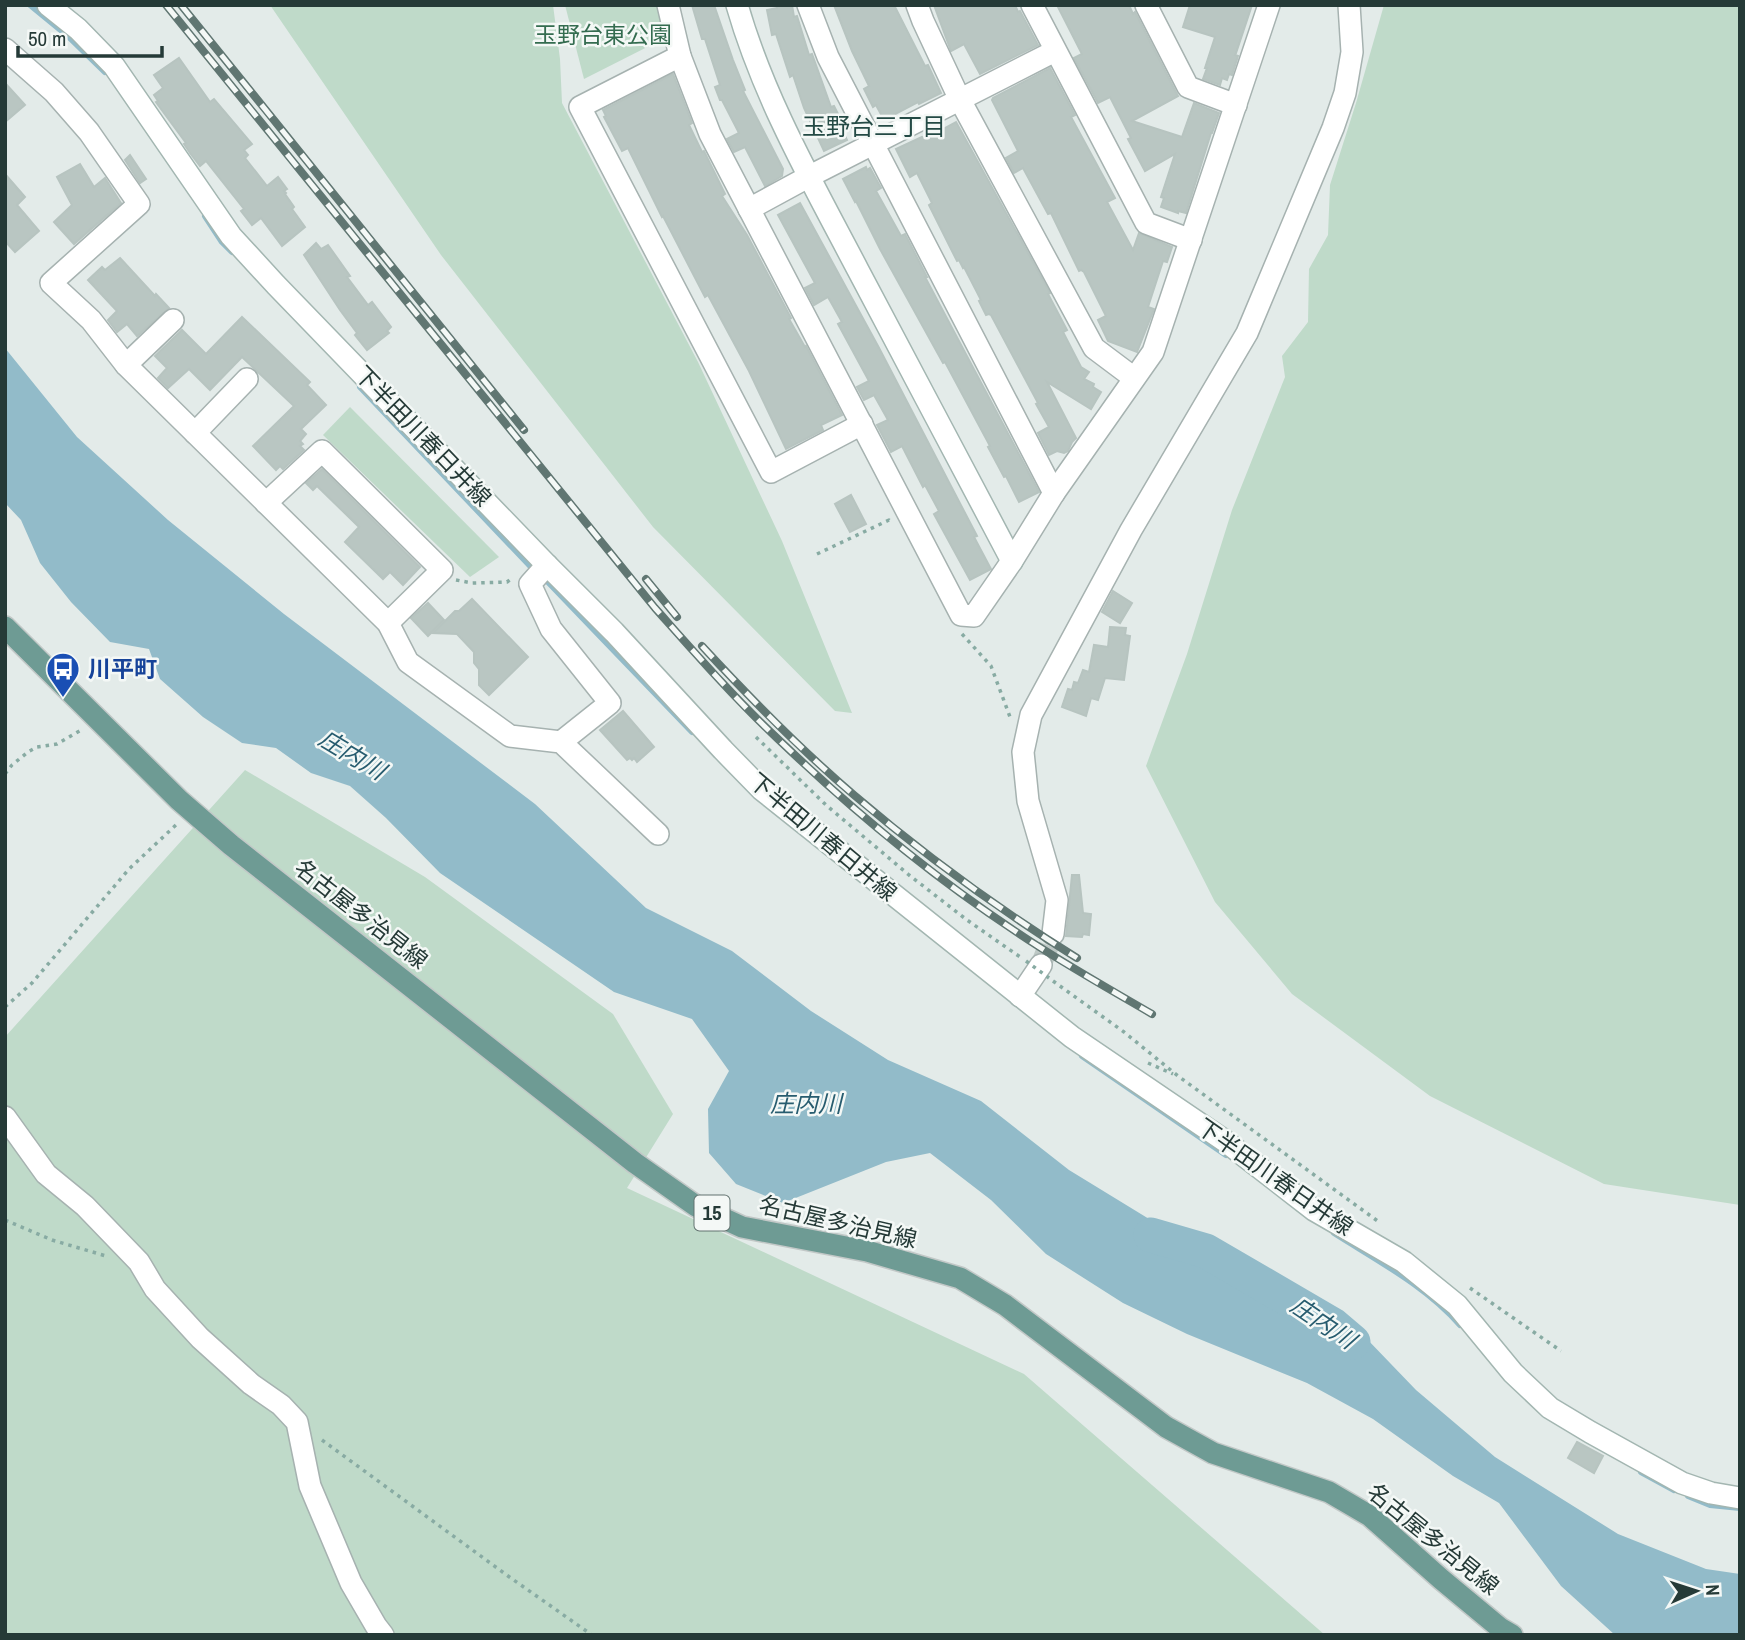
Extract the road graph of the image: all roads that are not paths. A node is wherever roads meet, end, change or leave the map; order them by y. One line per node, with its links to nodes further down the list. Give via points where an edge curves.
1 (48, 5): 28 (street, 下半田川春日井線, via 114,66 231,236)
2 (668, 5): 12 (street)
3 (737, 5): 16 (street, via 766,88)
4 (808, 5): 15 (street, via 828,57)
5 (917, 5): 13 (street)
6 (1032, 5): 11 (street)
7 (1146, 5): 14 (street, via 1188,87)
8 (1269, 5): 14 (street)
9 (1349, 5): 33 (street, via 1352,52 1345,93 1247,333 1131,530 1031,715 1023,752 1028,801 1057,900)
10 (5, 49): 20 (street, via 72,112 139,204 51,283 91,320)
11 (1055, 51): 13 (street); 18 (street, via 1146,223)
12 (680, 56): 17 (street, via 710,134); 23 (street, via 580,107 771,472)
13 (960, 100): 15 (street); 21 (street, via 1094,348)
14 (1236, 105): 18 (street)
15 (872, 144): 16 (street); 25 (street)
16 (808, 177): 17 (street); 27 (street)
17 (748, 209): 23 (street)
18 (1191, 240): 21 (street, via 1153,352)
19 (173, 320): 20 (street)
20 (126, 365): 24 (street)
21 (1133, 378): 25 (street)
22 (247, 379): 24 (street)
23 (862, 425): 27 (street, via 961,615 974,616)
24 (195, 433): 26 (street)
25 (1054, 492): 27 (street)
26 (266, 503): 29 (street); 29 (street, via 321,452 442,570)
27 (1012, 561)
28 (547, 565): 31 (street, via 530,584 551,629 610,703); 35 (street, 下半田川春日井線, via 761,789)
29 (388, 623): 31 (street, via 408,662 510,736)
30 (5, 627): 39 (main road, 名古屋多治見線 / 15, via 231,845 696,1206 741,1227 867,1251 960,1278 1006,1305 1166,1427 1213,1453 1329,1492 1370,1516)
31 (561, 742): 32 (street)
32 (658, 834)
33 (1053, 934)
34 (1039, 968): 35 (street)
35 (1020, 996): 37 (street, 下半田川春日井線, via 1314,1210 1404,1262 1457,1305 1513,1373 1550,1408 1682,1483)
36 (5, 1117): 38 (street, via 47,1174 139,1262 155,1289 200,1338 298,1422 310,1486 351,1583)
37 (1740, 1498)
38 (383, 1635)
39 (1512, 1635)

